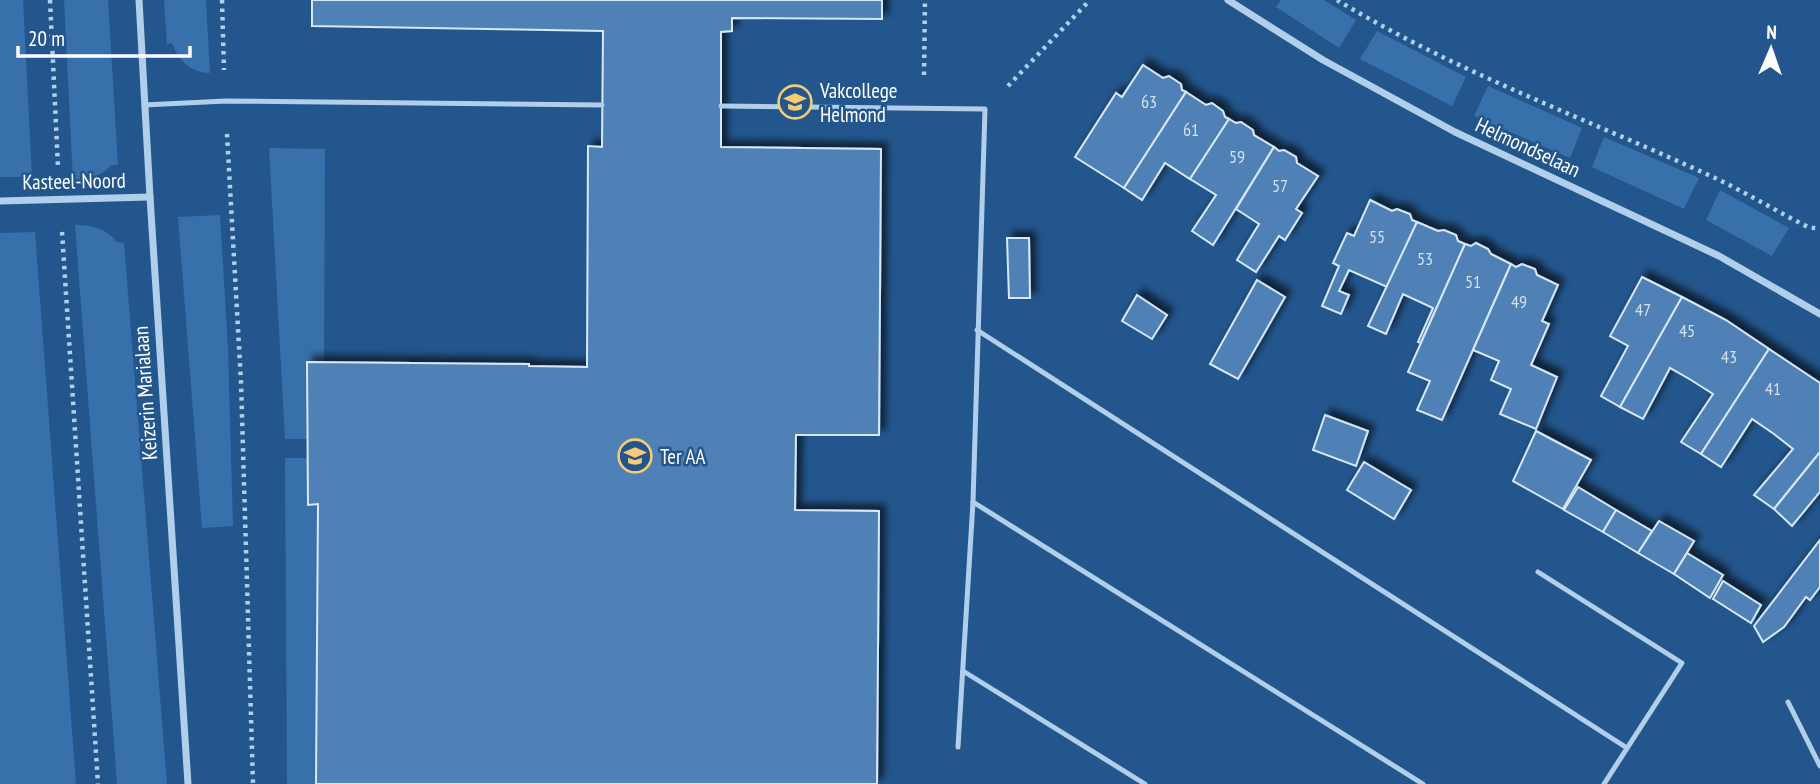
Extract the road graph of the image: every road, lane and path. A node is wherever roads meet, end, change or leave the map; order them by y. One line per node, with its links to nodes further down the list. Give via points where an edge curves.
1 (50, 0): 15 (path)
2 (139, 0): 9 (street, Keizerin Marialaan)
3 (222, 0): 8 (path)
4 (925, 0): 12 (path)
5 (1090, 0): 13 (path)
6 (1228, 0): 18 (street, Helmondselaan, via 1323,61 1455,132 1719,256)
7 (1337, 0): 17 (path, via 1480,75)
8 (226, 101): 9 (lane); 10 (lane); 29 (path, via 241,382)
9 (144, 105): 14 (street, Keizerin Marialaan)
10 (602, 105)
11 (721, 106): 12 (lane)
12 (924, 108): 13 (lane)
13 (985, 109): 19 (lane)
14 (150, 197): 15 (street, Kasteel-Noord); 28 (street, Keizerin Marialaan)
15 (60, 199): 16 (street, Kasteel-Noord); 27 (path)
16 (0, 201)
17 (1820, 229)
18 (1820, 314)
19 (978, 330): 20 (lane); 25 (lane)
20 (973, 502): 22 (lane); 31 (lane)
21 (1538, 572): 25 (lane, via 1682,663)
22 (963, 671): 24 (lane); 30 (lane)
23 (1788, 702): 26 (lane)
24 (958, 747)
25 (1627, 748): 32 (lane)
26 (1820, 766)
27 (97, 784)
28 (188, 784)
29 (253, 784)
30 (1145, 784)
31 (1423, 784)
32 (1604, 784)

